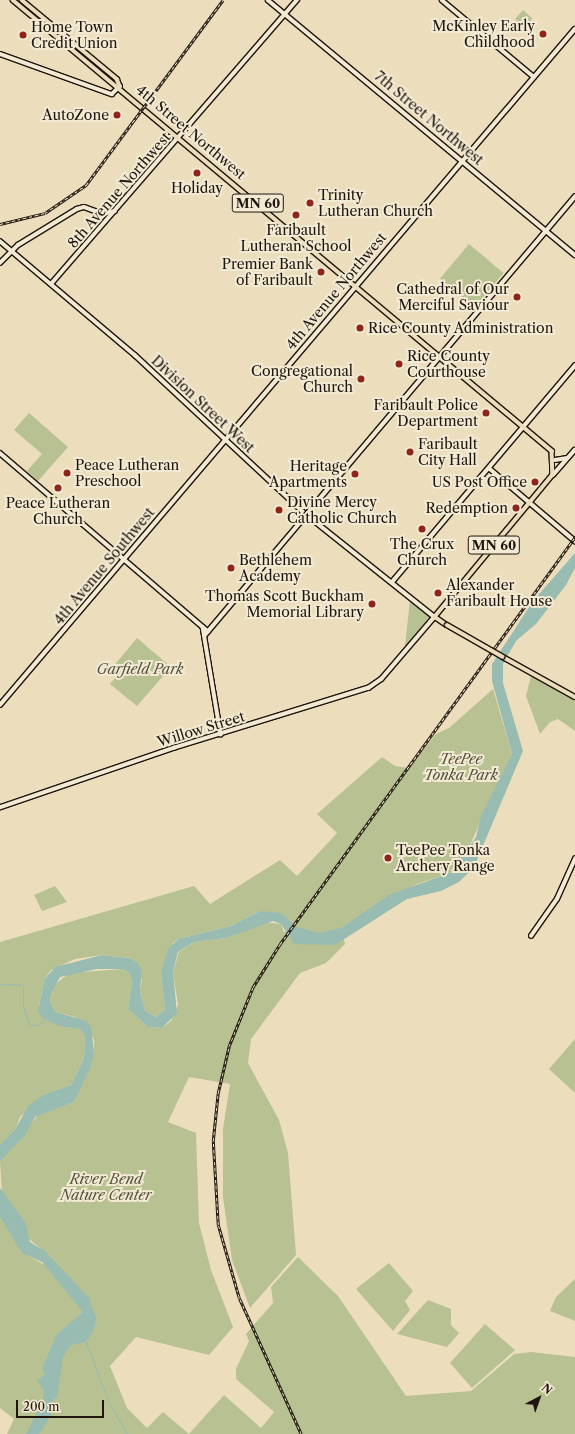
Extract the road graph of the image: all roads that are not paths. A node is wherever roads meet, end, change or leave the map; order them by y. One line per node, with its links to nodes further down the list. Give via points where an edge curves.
1 (14, 0): 10 (main road, MN 60)
2 (22, 0): 10 (main road, MN 60, via 117,79)
3 (268, 0): 6 (street, 7th Street Northwest)
4 (297, 0): 6 (street, 8th Avenue Northwest)
5 (442, 0): 9 (street)
6 (286, 13): 11 (street, 8th Avenue Northwest); 12 (street, 7th Street Northwest)
7 (575, 29): 9 (street, 4th Avenue Northwest)
8 (0, 54): 10 (street, 4th Street Northwest, via 112,94)
9 (534, 77): 12 (street, 4th Avenue Northwest)
10 (120, 86): 11 (main road, 4th Street Northwest / MN 60)
11 (180, 137): 14 (street, 8th Avenue Northwest); 23 (main road, 4th Street Northwest / MN 60)
12 (463, 161): 17 (street, 7th Street Northwest); 23 (street, 4th Avenue Northwest)
13 (575, 197): 17 (street)
14 (116, 211): 15 (street); 16 (street, 8th Avenue Northwest)
15 (97, 212): 16 (street); 19 (street, via 77,209)
16 (108, 219): 22 (street, 8th Avenue Northwest)
17 (547, 230): 20 (street, 7th Street Northwest); 24 (street)
18 (0, 241): 19 (street, Division Street West)
19 (11, 250): 21 (street); 22 (street, Division Street West)
20 (575, 255)
21 (0, 263)
22 (51, 284): 27 (street, Division Street West, via 135,355)
23 (356, 285): 24 (main road, 4th Street Northwest / MN 60); 27 (street, 4th Avenue Northwest)
24 (440, 356): 26 (main road, 4th Street Northwest / MN 60); 40 (street, bridge)
25 (575, 366): 26 (street)
26 (524, 426): 31 (main road, MN 60, via 549,447); 32 (street)
27 (224, 439): 36 (street, 4th Avenue Southwest); 37 (street, Division Street West, via 302,511)
28 (575, 450): 30 (street)
29 (0, 453): 36 (street)
30 (570, 456): 31 (street); 33 (street)
31 (555, 460): 33 (main road)
32 (489, 468): 34 (street); 37 (street)
33 (553, 475): 34 (main road, MN 60)
34 (529, 503): 35 (street); 38 (main road, MN 60)
35 (575, 541)
36 (125, 559): 39 (street); 43 (street, 4th Avenue Southwest)
37 (393, 581): 38 (street, Division Street West)
38 (435, 617): 42 (main road, bridge); 44 (street, Willow Street, via 369,688)
39 (203, 626): 40 (street); 41 (street)
40 (208, 631): 41 (street)
41 (204, 635): 44 (street)
42 (575, 697)
43 (0, 705)
44 (222, 734): 45 (street, Willow Street)
45 (0, 808)
46 (575, 859): 47 (street, via 557,898)
47 (531, 936)

